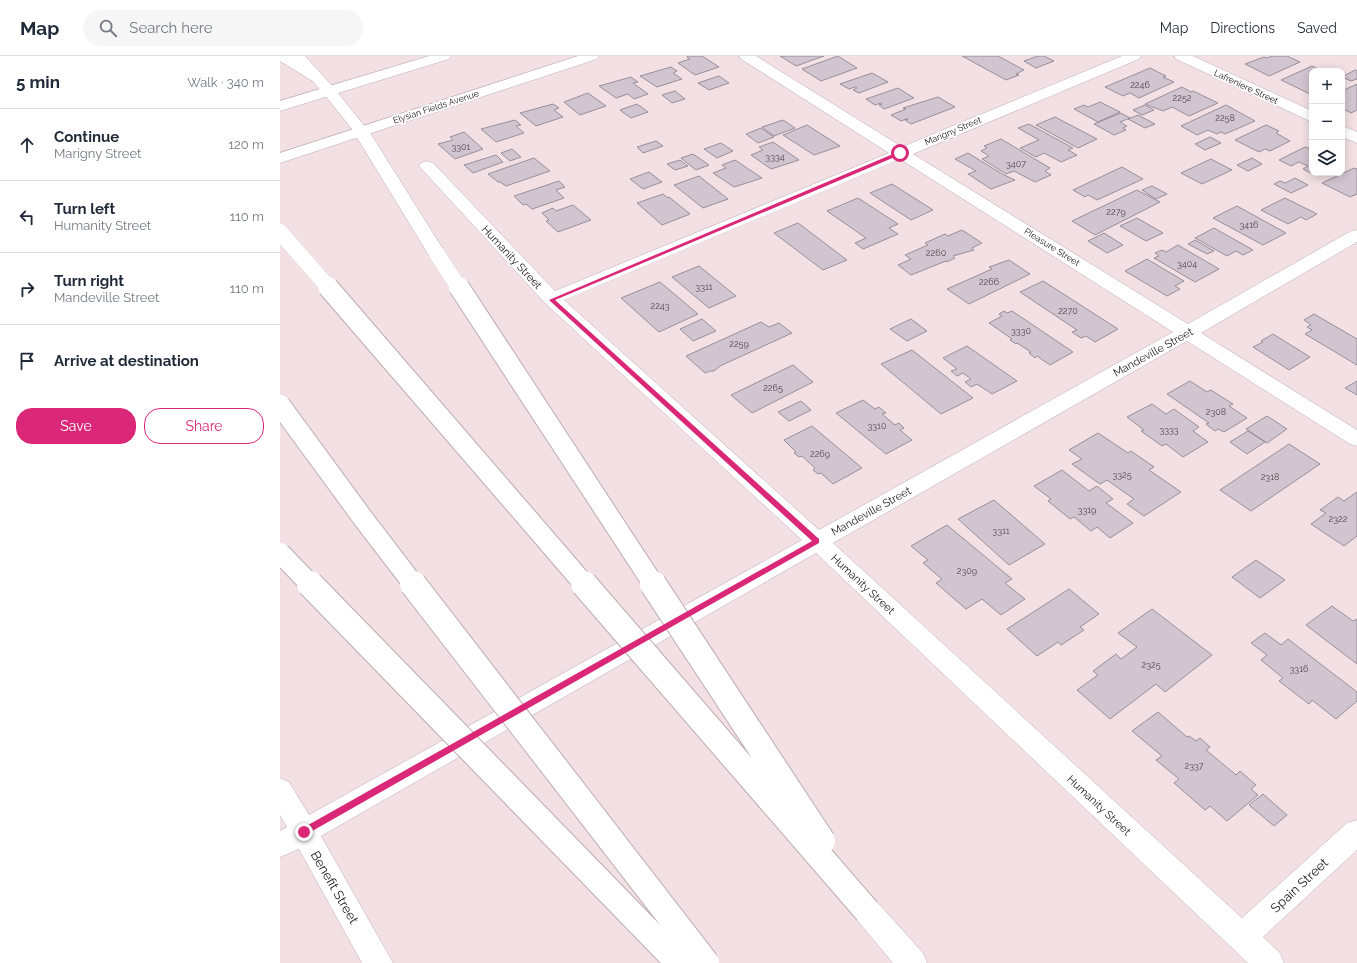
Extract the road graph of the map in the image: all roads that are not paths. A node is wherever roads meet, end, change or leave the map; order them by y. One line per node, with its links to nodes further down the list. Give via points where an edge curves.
1 (281, 56): 8 (main road)
2 (297, 56): 8 (main road)
3 (444, 56): 9 (main road)
4 (592, 56): 12 (main road, Elysian Fields Avenue)
5 (746, 56): 15 (main road, Pleasure Street)
6 (1134, 56): 15 (main road, Marigny Street)
7 (1181, 56): 11 (main road, Lafreniere Street)
8 (316, 77): 9 (main road)
9 (329, 91): 10 (main road); 12 (main road)
10 (280, 106)
11 (1309, 116)
12 (361, 131): 16 (main road, Elysian Fields Avenue); 30 (main road, bridge, via 437,254)
13 (1345, 132): 14 (main road)
14 (1357, 138)
15 (900, 153): 20 (main road, Marigny Street); 21 (main road, Pleasure Street)
16 (280, 158)
17 (427, 166): 20 (main road, Humanity Street)
18 (280, 232): 30 (main road, bridge)
19 (1357, 235): 21 (main road, Mandeville Street)
20 (552, 300): 24 (main road, Humanity Street)
21 (1188, 332): 23 (main road, Pleasure Street); 24 (main road, Mandeville Street)
22 (280, 405): 34 (main road, bridge, via 362,517)
23 (1357, 439)
24 (817, 541): 27 (main road, Mandeville Street); 31 (main road, Humanity Street)
25 (280, 553): 33 (main road, bridge)
26 (280, 790): 27 (main road, Benefit Street)
27 (304, 832): 29 (main road, Mandeville Street); 32 (main road, Benefit Street)
28 (1357, 832): 31 (main road, Spain Street)
29 (280, 845)
30 (867, 911): 35 (main road)
31 (1241, 938): 36 (main road, Humanity Street)
32 (378, 963)
33 (679, 963)
34 (706, 963)
35 (912, 963)
36 (1269, 963)

